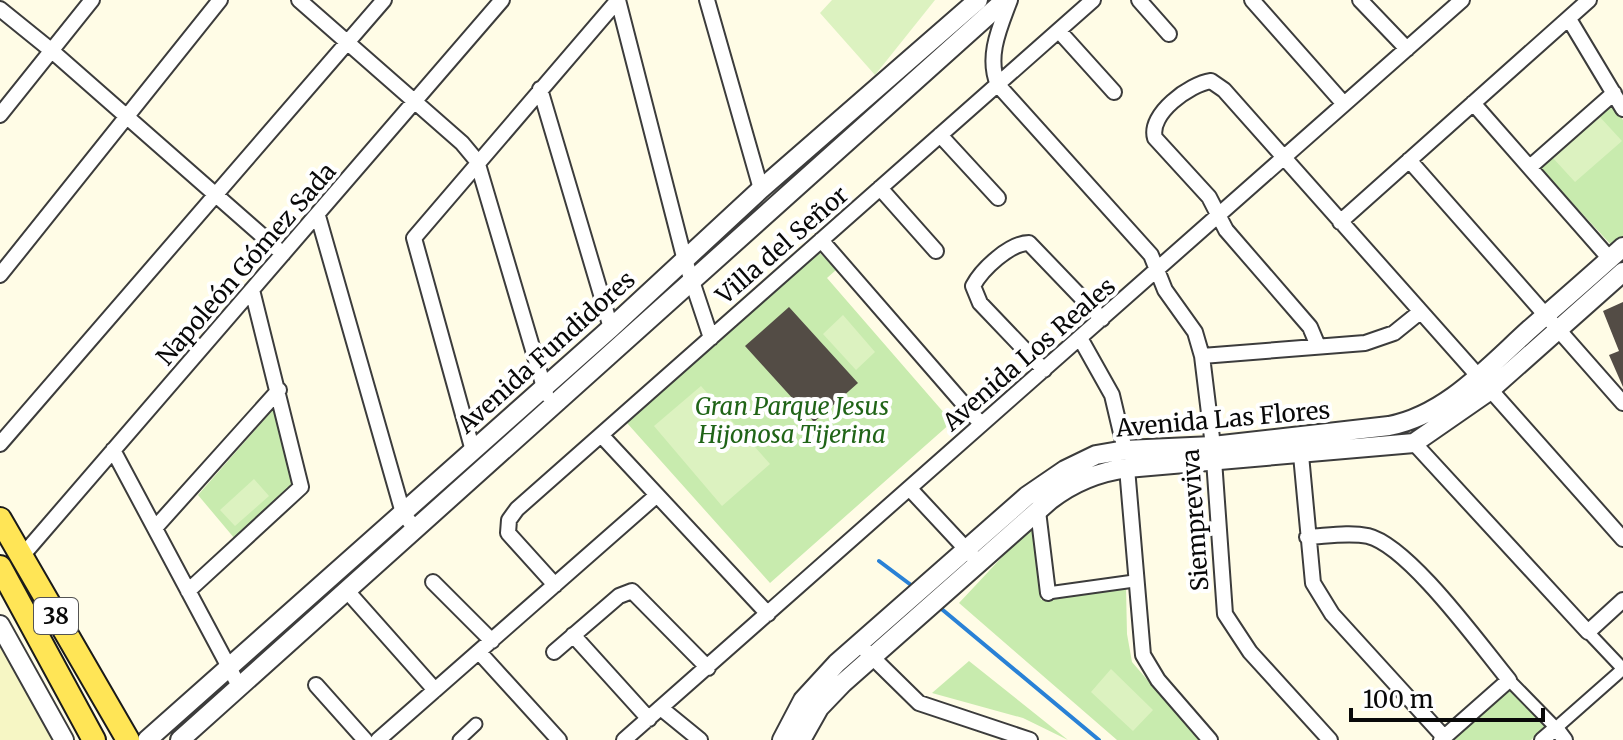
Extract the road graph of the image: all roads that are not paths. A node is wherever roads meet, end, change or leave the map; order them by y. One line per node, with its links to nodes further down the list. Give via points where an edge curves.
1 (92, 0): 22 (street)
2 (220, 0): 32 (street)
3 (299, 0): 20 (street)
4 (384, 0): 20 (street)
5 (502, 0): 27 (street, Napoleón Gómez Sada)
6 (618, 0): 24 (street); 48 (street)
7 (707, 0): 39 (street)
8 (978, 0): 39 (street, Avenida Fundidores)
9 (1008, 0): 23 (street, via 994,49); 52 (street, Avenida Fundidores)
10 (1093, 0): 18 (street, Villa del Señor)
11 (1139, 0): 19 (street)
12 (1252, 0): 29 (street)
13 (1360, 0): 21 (street)
14 (1462, 0): 21 (street, Avenida Los Reales)
15 (1589, 0): 17 (street)
16 (0, 9): 22 (street)
17 (1569, 19): 26 (street); 28 (street)
18 (1059, 31): 23 (street, Villa del Señor); 25 (street)
19 (1169, 34)
20 (348, 42): 27 (street); 40 (street)
21 (1407, 49): 29 (street, Avenida Los Reales)
22 (52, 51): 31 (street); 32 (street)
23 (998, 85): 33 (street, Villa del Señor); 50 (street, Siempreviva, via 1151,255)
24 (540, 89): 36 (street); 57 (street)
25 (1114, 92)
26 (1614, 93): 30 (street); 37 (street)
27 (416, 102): 36 (street); 43 (street, Napoleón Gómez Sada)
28 (1473, 103): 35 (street); 37 (street)
29 (1344, 104): 34 (street, Avenida Los Reales)
30 (1623, 109)
31 (0, 115)
32 (128, 116): 40 (street); 51 (street)
33 (940, 135): 38 (street, Villa del Señor); 41 (street)
34 (1283, 159): 42 (street, Avenida Los Reales); 42 (street, via 1211,81 1160,114 1153,132 1161,147); 44 (street)
35 (1409, 160): 44 (street); 56 (street)
36 (477, 161): 64 (street); 73 (street, via 414,238)
37 (1530, 167): 49 (street)
38 (880, 188): 45 (street, Villa del Señor); 46 (street)
39 (761, 189): 48 (street, Avenida Fundidores)
40 (216, 192): 47 (street); 71 (street)
41 (998, 198)
42 (1220, 215): 50 (street, Avenida Los Reales); 60 (street, via 1233,238 1310,327)
43 (318, 216): 47 (street, Napoleón Gómez Sada); 80 (street)
44 (1340, 222): 54 (street)
45 (821, 240): 58 (street, Villa del Señor); 68 (street)
46 (936, 251)
47 (283, 254): 53 (street, Napoleón Gómez Sada)
48 (684, 257): 52 (street); 57 (street, Avenida Fundidores)
49 (1619, 259): 56 (street, Avenida Las Flores)
50 (1157, 270): 55 (street, Avenida Los Reales); 61 (street, Siempreviva, via 1195,332)
51 (0, 275)
52 (693, 283): 58 (street); 67 (street, Avenida Fundidores)
53 (252, 290): 65 (street); 72 (street, Napoleón Gómez Sada)
54 (1420, 312): 60 (street, via 1378,340); 63 (street)
55 (1102, 319): 59 (street, Avenida Los Reales); 62 (street, via 1034,245 1012,248 979,276 974,291 980,303)
56 (1551, 323): 63 (street, Avenida Las Flores); 66 (street)
57 (611, 328): 64 (street, Avenida Fundidores)
58 (711, 338): 69 (street, Villa del Señor)
59 (1080, 338): 62 (street, Avenida Los Reales); 76 (street, via 1112,395)
60 (1318, 346): 61 (street)
61 (1202, 356): 74 (street, Siempreviva)
62 (1044, 370): 68 (street, Avenida Los Reales)
63 (1483, 384): 70 (street, Avenida Las Flores); 74 (street, Avenida Las Flores, via 1404,423); 85 (street)
64 (543, 387): 67 (street); 73 (street, Avenida Fundidores)
65 (279, 390): 82 (street); 92 (street, via 301,487)
66 (1623, 403)
67 (552, 409): 83 (street, Avenida Fundidores)
68 (981, 424): 77 (street, Avenida Los Reales)
69 (602, 436): 78 (street); 91 (street, Villa del Señor, via 517,509 507,528 515,544)
70 (1414, 443): 75 (street, Avenida Las Flores); 98 (street)
71 (0, 444)
72 (113, 450): 82 (street); 86 (street, Napoleón Gómez Sada)
73 (473, 451): 80 (street, Avenida Fundidores)
74 (1214, 454): 75 (street, Avenida Las Flores); 76 (street, Avenida Las Flores); 135 (street, Siempreviva, via 1225,614 1237,636)
75 (1301, 455): 84 (street)
76 (1126, 459): 79 (street, Avenida Las Flores, via 1082,479); 87 (street, Avenida Las Flores, via 1096,455 1047,480); 89 (street)
77 (910, 489): 87 (street); 96 (street, Avenida Los Reales)
78 (657, 495): 91 (street); 96 (street)
79 (1038, 511): 87 (street, Avenida Las Flores); 94 (street)
80 (403, 513): 83 (street); 106 (street, Avenida Fundidores)
81 (0, 519): 86 (main road, 38)
82 (155, 528): 92 (street)
83 (416, 530): 93 (street, Avenida Fundidores)
84 (1307, 537): 109 (street, via 1350,534 1386,544 1422,576); 118 (street, via 1313,583 1332,614)
85 (1623, 539)
86 (22, 556): 114 (main road, 38)
87 (973, 557): 101 (street, Avenida Las Flores); 105 (street, Avenida Las Flores)
88 (0, 567): 102 (main road, 38)
89 (1134, 581): 94 (street); 134 (street, via 1139,642 1148,667)
90 (433, 582): 100 (street)
91 (555, 585): 100 (street)
92 (188, 591): 106 (street)
93 (348, 592): 111 (street, Avenida Fundidores); 112 (street)
94 (1048, 593)
95 (1623, 600): 98 (street)
96 (768, 614): 107 (street, Avenida Los Reales)
97 (0, 625): 119 (street)
98 (1588, 632): 108 (street)
99 (573, 635): 104 (street); 107 (street, via 629,591 642,597); 115 (street)
100 (492, 641): 103 (street)
101 (859, 643): 105 (street); 131 (street, Avenida Las Flores, via 803,700)
102 (49, 652): 120 (main road); 121 (main road)
103 (479, 652): 112 (street); 128 (street)
104 (554, 652)
105 (872, 658): 132 (street, Avenida Las Flores, via 830,696); 133 (street, via 919,703)
106 (228, 668): 111 (street); 123 (street, Avenida Fundidores)
107 (708, 668): 113 (street, Avenida Los Reales)
108 (1623, 669): 117 (street)
109 (1509, 680): 117 (street); 118 (street)
110 (316, 685): 125 (street)
111 (239, 686): 124 (street, Avenida Fundidores)
112 (435, 690): 126 (street)
113 (662, 709): 115 (street, Avenida Los Reales); 130 (street)
114 (112, 713): 122 (main road); 123 (street)
115 (649, 719): 129 (street, Avenida Los Reales)
116 (476, 724): 127 (street)
117 (1560, 734): 136 (street)
118 (1442, 738)
119 (64, 740)
120 (94, 740)
121 (106, 740)
122 (128, 740)
123 (147, 740)
124 (180, 740)
125 (365, 740)
126 (378, 740)
127 (459, 740)
128 (559, 740)
129 (624, 740)
130 (700, 740)
131 (782, 740)
132 (801, 740)
133 (1030, 740)
134 (1210, 740)
135 (1330, 740)
136 (1542, 740)

